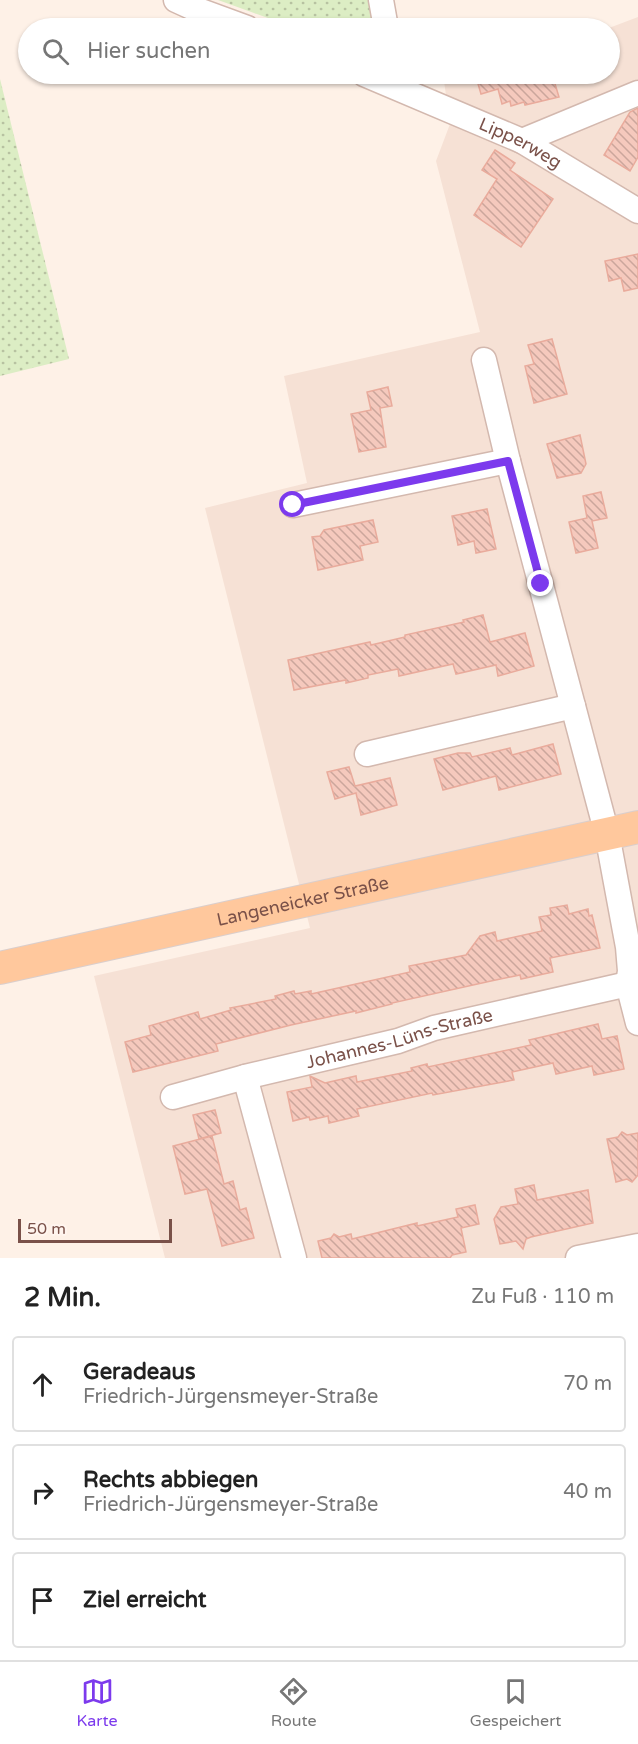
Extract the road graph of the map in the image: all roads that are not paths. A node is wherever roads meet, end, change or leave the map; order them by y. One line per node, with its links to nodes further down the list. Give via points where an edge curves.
1 (176, 0): 3 (street)
2 (381, 0): 4 (street)
3 (220, 18)
4 (384, 18)
5 (403, 84): 7 (street, Lipperweg)
6 (638, 93): 7 (street)
7 (522, 141): 8 (street, Lipperweg)
8 (638, 211)
9 (484, 360): 10 (street)
10 (508, 461): 11 (street); 12 (street)
11 (293, 505)
12 (573, 706): 13 (street); 15 (street)
13 (367, 754)
14 (638, 827): 15 (main road, Langeneicker Straße)
15 (608, 834): 16 (main road, Langeneicker Straße); 17 (street, via 628,947)
16 (0, 968)
17 (628, 984): 18 (street); 19 (street, Johannes-Lüns-Straße, via 434,1028 398,1041)
18 (638, 1023)
19 (245, 1077): 20 (street, Johannes-Lüns-Straße); 22 (street)
20 (173, 1097)
21 (638, 1246): 23 (street)
22 (294, 1258)
23 (581, 1258)

